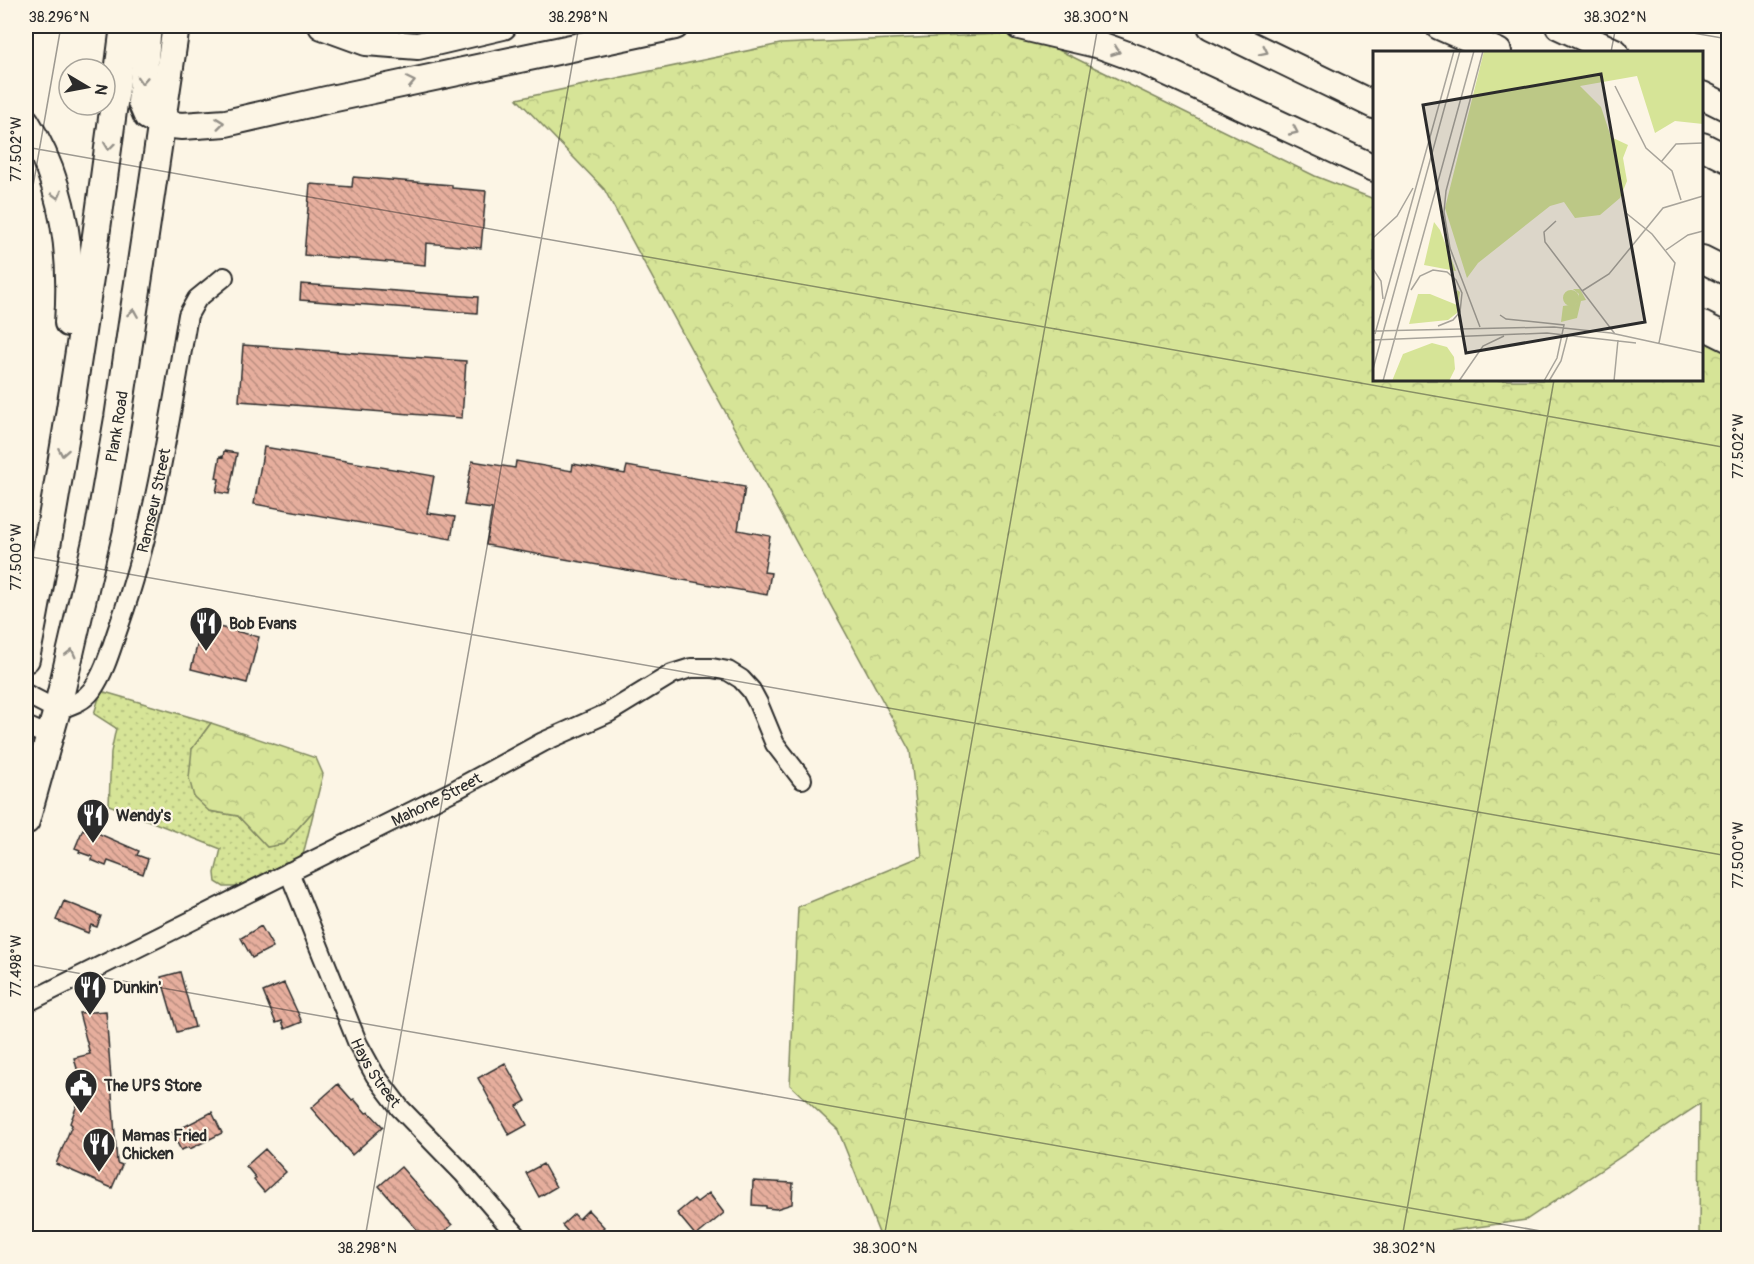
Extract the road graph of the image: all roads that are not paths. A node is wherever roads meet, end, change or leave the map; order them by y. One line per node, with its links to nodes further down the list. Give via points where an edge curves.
1 (124, 26): 26 (highway, one-way to 26)
2 (148, 26): 17 (highway, one-way to 17, via 141,102 147,116)
3 (176, 26): 17 (highway, Plank Road)
4 (322, 26): 5 (highway, via 366,42 418,46)
5 (502, 26)
6 (675, 26): 17 (highway, one-way to 6, via 225,123)
7 (1019, 26): 20 (highway, one-way to 20, via 1100,45 1142,60)
8 (1211, 26): 14 (highway, one-way to 14)
9 (1439, 26): 11 (highway)
10 (1559, 26): 12 (highway)
11 (1496, 51)
12 (1613, 51)
13 (1703, 96): 15 (highway)
14 (1373, 105)
15 (1728, 108)
16 (26, 122): 26 (highway, one-way to 26, via 52,176 68,242 71,283 67,341)
17 (162, 124): 29 (highway, Plank Road, one-way to 17, via 107,487)
18 (1703, 147): 19 (highway)
19 (1728, 159)
20 (1373, 168)
21 (1703, 260): 22 (highway)
22 (1728, 272)
23 (224, 278): 29 (street, Ramseur Street, via 197,299 188,315 146,536 108,658 91,692 78,703)
24 (1703, 326): 25 (highway)
25 (1728, 338)
26 (73, 395): 27 (highway, one-way to 27)
27 (26, 659)
28 (26, 694): 29 (street)
29 (57, 710): 31 (highway, Plank Road)
30 (26, 726): 31 (street)
31 (49, 736): 33 (highway, Plank Road)
32 (802, 779): 34 (street, Mahone Street, via 775,744 758,703 741,679 728,671 691,668 672,674 608,712)
33 (26, 821)
34 (289, 872): 35 (street, Mahone Street); 36 (street, Hays Street, via 358,1044 375,1075)
35 (26, 1003)
36 (519, 1239)

